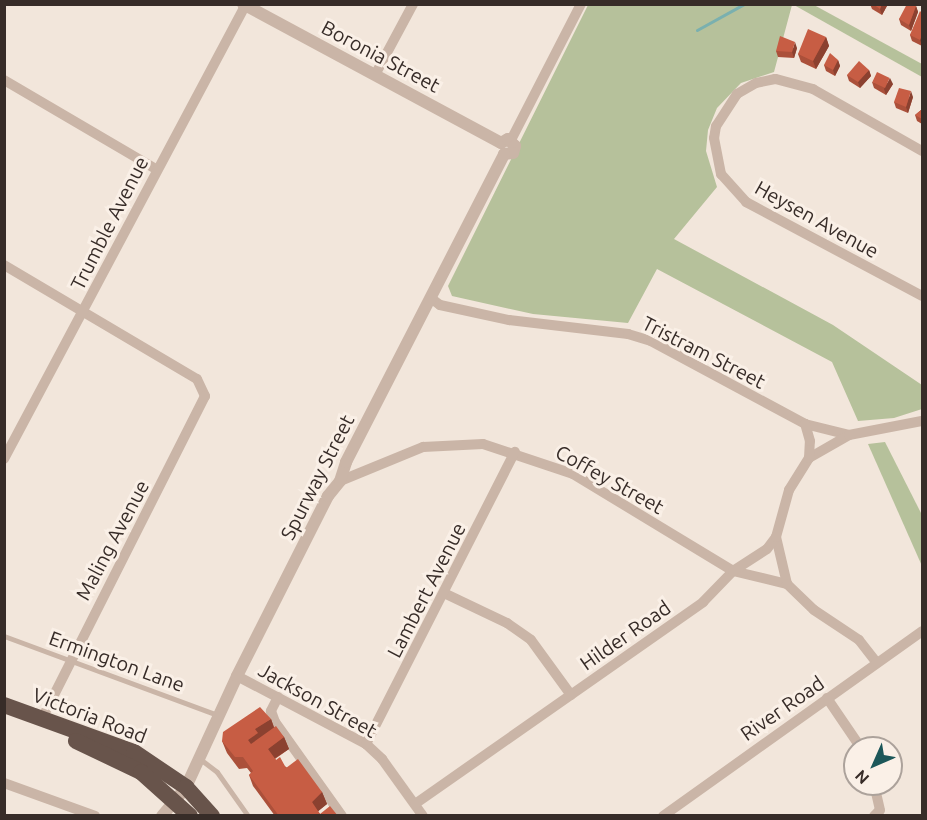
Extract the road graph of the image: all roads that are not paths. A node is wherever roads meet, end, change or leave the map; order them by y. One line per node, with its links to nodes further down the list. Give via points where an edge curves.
1 (413, 4): 4 (street)
2 (581, 4): 6 (street)
3 (244, 5): 4 (street, Boronia Street); 8 (street, Trumble Avenue)
4 (375, 75): 6 (street, Boronia Street)
5 (4, 80): 8 (street)
6 (505, 146): 11 (street, Spurway Street)
7 (922, 151): 10 (street, Heysen Avenue, via 813,89 775,79 756,83 737,94 716,126 715,155 730,189 746,202)
8 (156, 169): 12 (street, Trumble Avenue)
9 (4, 265): 12 (street)
10 (922, 296)
11 (432, 299): 14 (street, Tristram Street, via 440,305 508,320 636,336); 19 (street, Spurway Street, via 346,462)
12 (84, 311): 18 (street, Trumble Avenue); 26 (street, Maling Avenue, via 197,379 204,390 204,402)
13 (922, 421): 15 (street)
14 (805, 424): 15 (street, Tristram Street); 17 (street)
15 (849, 435): 17 (street)
16 (515, 452): 19 (street, Coffey Street, via 483,444 423,447); 21 (street, Coffey Street, via 573,474); 23 (street, Lambert Avenue)
17 (809, 458): 20 (street, via 789,490)
18 (4, 459)
19 (340, 482): 28 (street, Spurway Street, via 328,496)
20 (776, 537): 21 (street, Hilder Road, via 759,555); 22 (street)
21 (733, 571): 22 (street, Coffey Street); 29 (street, Hilder Road, via 703,602)
22 (787, 584): 27 (street, via 814,610 859,640)
23 (446, 594): 29 (street, via 507,623 531,640); 37 (street, Lambert Avenue)
24 (922, 631): 27 (street, River Road)
25 (4, 636): 26 (lane, Ermington Lane)
26 (70, 659): 34 (lane, Ermington Lane); 35 (street, Maling Avenue)
27 (877, 663): 31 (street, River Road)
28 (237, 676): 30 (street, Jackson Street); 34 (street, Spurway Street)
29 (571, 695): 42 (street, Hilder Road)
30 (278, 697): 37 (street, Jackson Street); 48 (street, via 271,711 275,722)
31 (827, 699): 36 (street); 50 (street, River Road)
32 (4, 705): 35 (highway, Victoria Road)
33 (4, 716): 40 (highway, Victoria Road, via 124,762)
34 (219, 716): 38 (street, Spurway Street)
35 (42, 718): 40 (highway, Victoria Road, via 134,752)
36 (853, 736)
37 (366, 744): 42 (street, Jackson Street)
38 (200, 759): 40 (street, Spurway Street); 47 (lane, via 217,772)
39 (4, 783): 43 (street)
40 (181, 793): 44 (street, Spurway Street); 45 (highway, Victoria Road); 46 (highway, Victoria Road)
41 (877, 796): 51 (street, via 880,810)
42 (416, 804): 49 (street, Jackson Street)
43 (95, 816)
44 (162, 816)
45 (190, 816)
46 (212, 816)
47 (248, 816)
48 (342, 816)
49 (423, 816)
50 (663, 816)
51 (874, 816)

